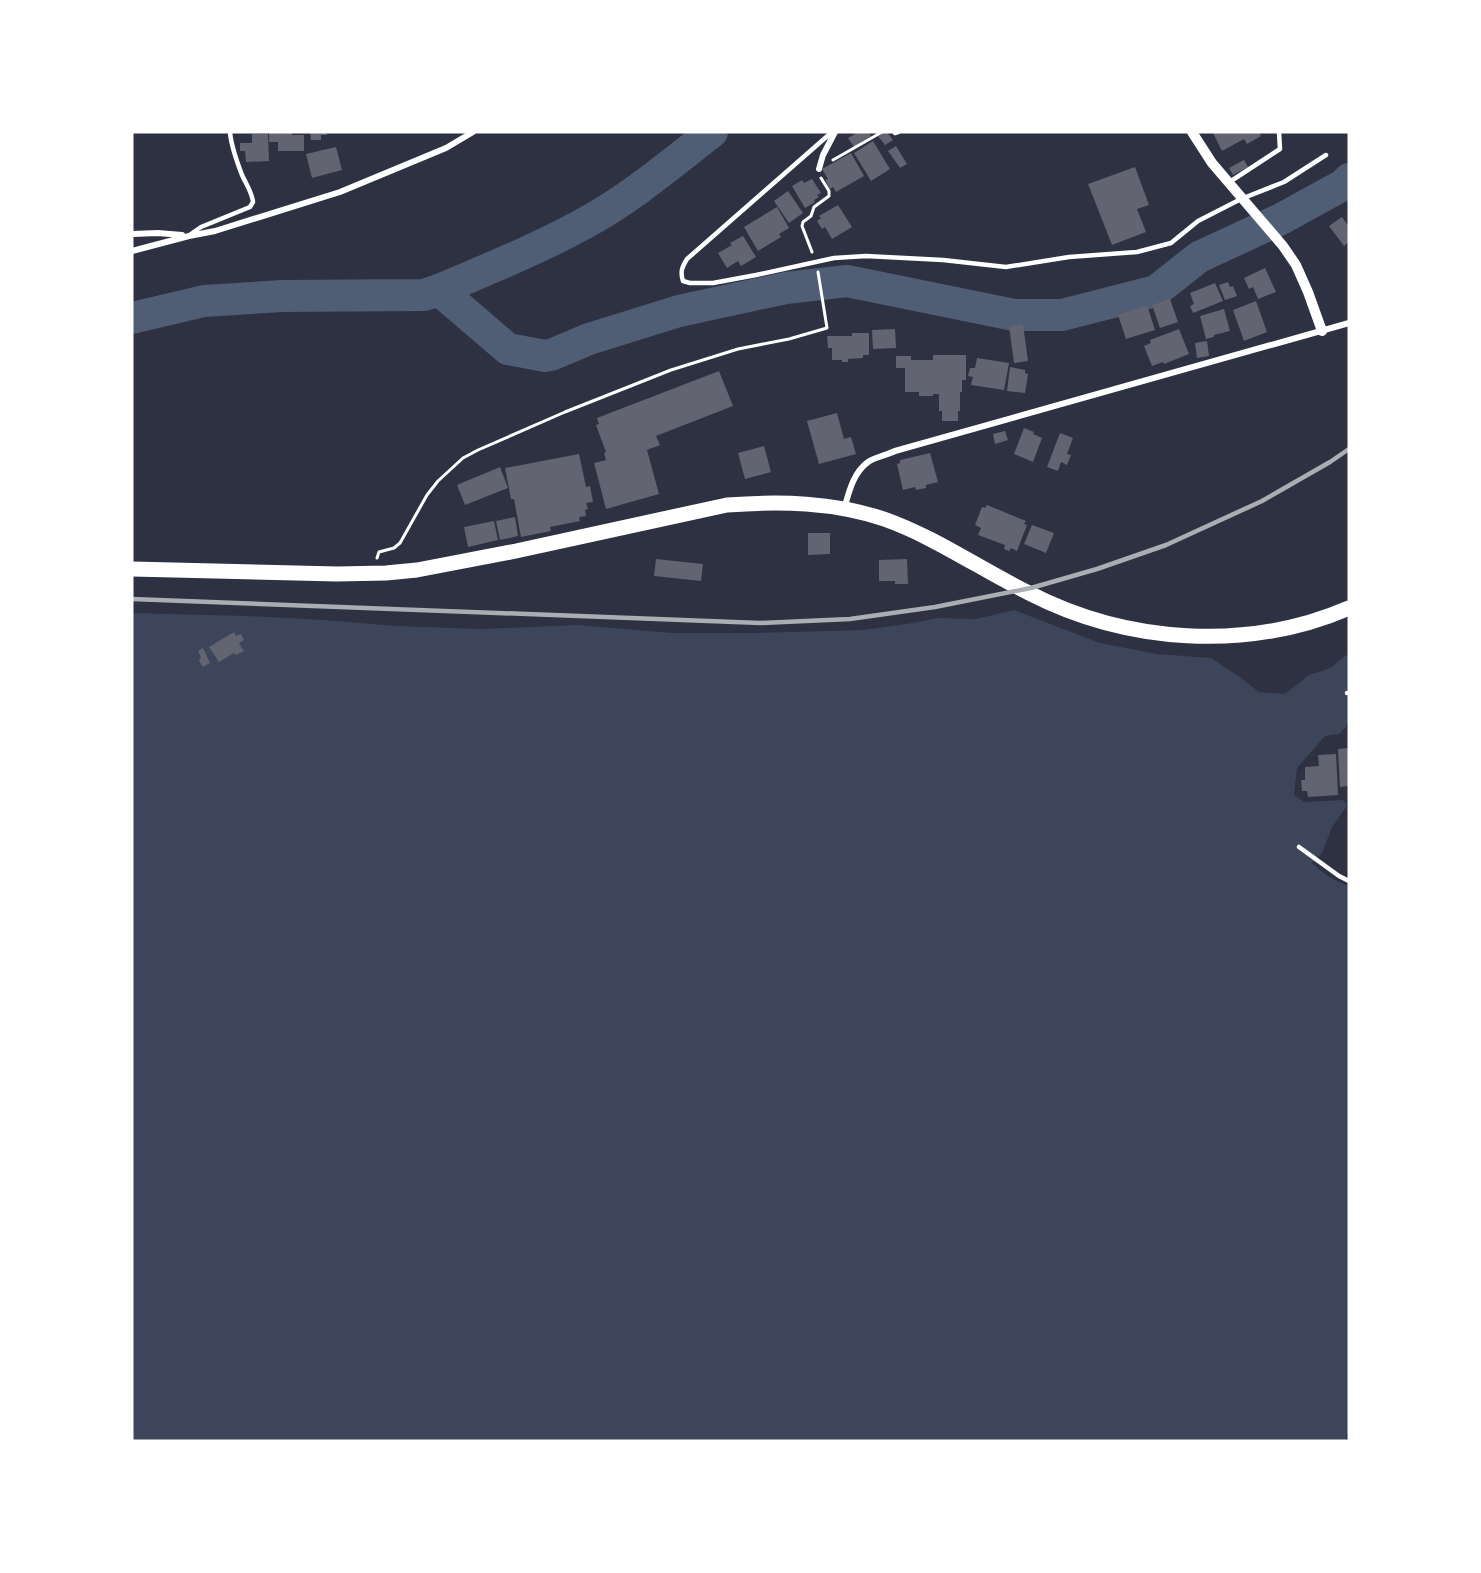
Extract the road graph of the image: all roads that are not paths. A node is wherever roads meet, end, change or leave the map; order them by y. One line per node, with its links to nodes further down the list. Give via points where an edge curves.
1 (230, 132): 11 (lane, via 253,202 250,207)
2 (473, 132): 11 (street, via 446,148 340,192)
3 (834, 132): 7 (street); 9 (lane, via 687,259 682,268 683,280 712,282 816,265 834,258 866,256 1006,267 1137,252 1171,243 1198,221)
4 (1191, 132): 8 (street)
5 (1280, 132): 8 (lane, via 1280,149)
6 (1326, 155): 9 (lane)
7 (819, 169)
8 (1228, 183): 9 (street)
9 (1244, 201): 14 (street, via 1296,265)
10 (132, 234): 11 (street)
11 (189, 236): 12 (street)
12 (132, 251)
13 (1349, 323): 14 (street)
14 (1322, 331): 15 (street, via 895,451 863,468 850,486)
15 (844, 509): 16 (main road, via 790,503 727,506 505,554 371,574); 17 (main road, via 912,530 1065,610 1141,631 1190,636 1259,633)
16 (132, 569)
17 (1349, 608)
18 (1299, 847): 19 (lane)
19 (1349, 880)

